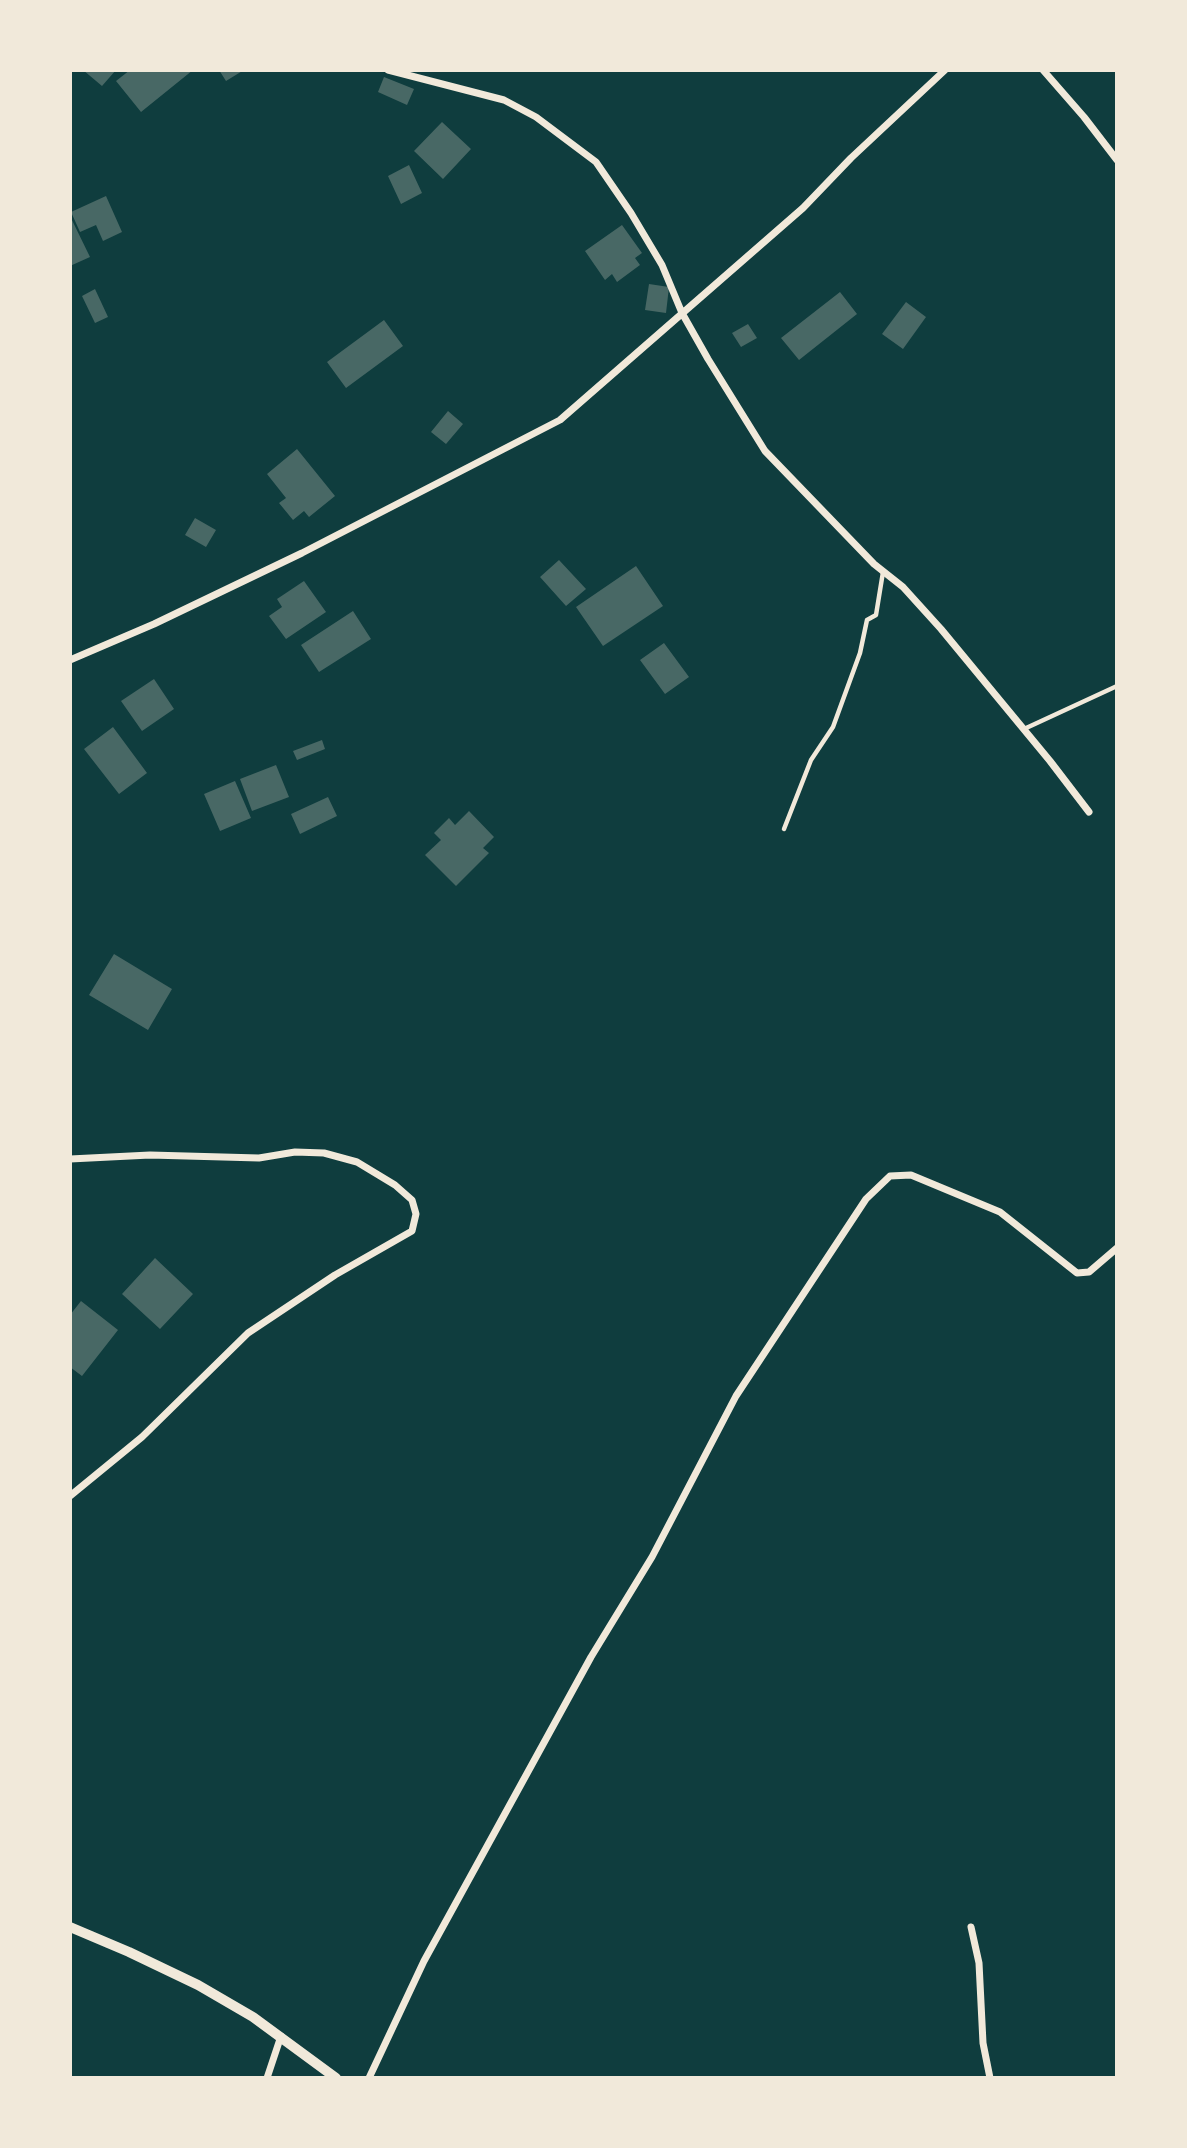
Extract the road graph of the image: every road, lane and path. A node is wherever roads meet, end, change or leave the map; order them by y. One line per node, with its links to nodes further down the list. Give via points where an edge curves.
1 (388, 70): 5 (street, via 504,100 536,117 596,162 662,265)
2 (945, 70): 5 (street, via 803,208)
3 (1043, 70): 4 (street)
4 (1117, 160)
5 (682, 313): 6 (street, via 765,451); 7 (street, via 560,420 302,553)
6 (883, 571): 9 (street, via 941,629); 11 (lane, via 876,615 867,620 833,727 811,760)
7 (70, 660)
8 (1117, 686): 9 (lane)
9 (1024, 729): 10 (street)
10 (1089, 812)
11 (784, 829)
12 (70, 1159): 14 (street, via 324,1153 356,1162 395,1185 412,1200 416,1214 412,1231 248,1333 142,1437)
13 (1117, 1248): 20 (street, via 1088,1272 1077,1273 1000,1212 911,1175 890,1176 866,1199 736,1396 652,1557 591,1657 424,1961)
14 (70, 1496)
15 (70, 1927): 17 (street, via 198,1985)
16 (971, 1927): 21 (street)
17 (281, 2036): 18 (street); 19 (street)
18 (267, 2078)
19 (336, 2078)
20 (369, 2078)
21 (990, 2078)

